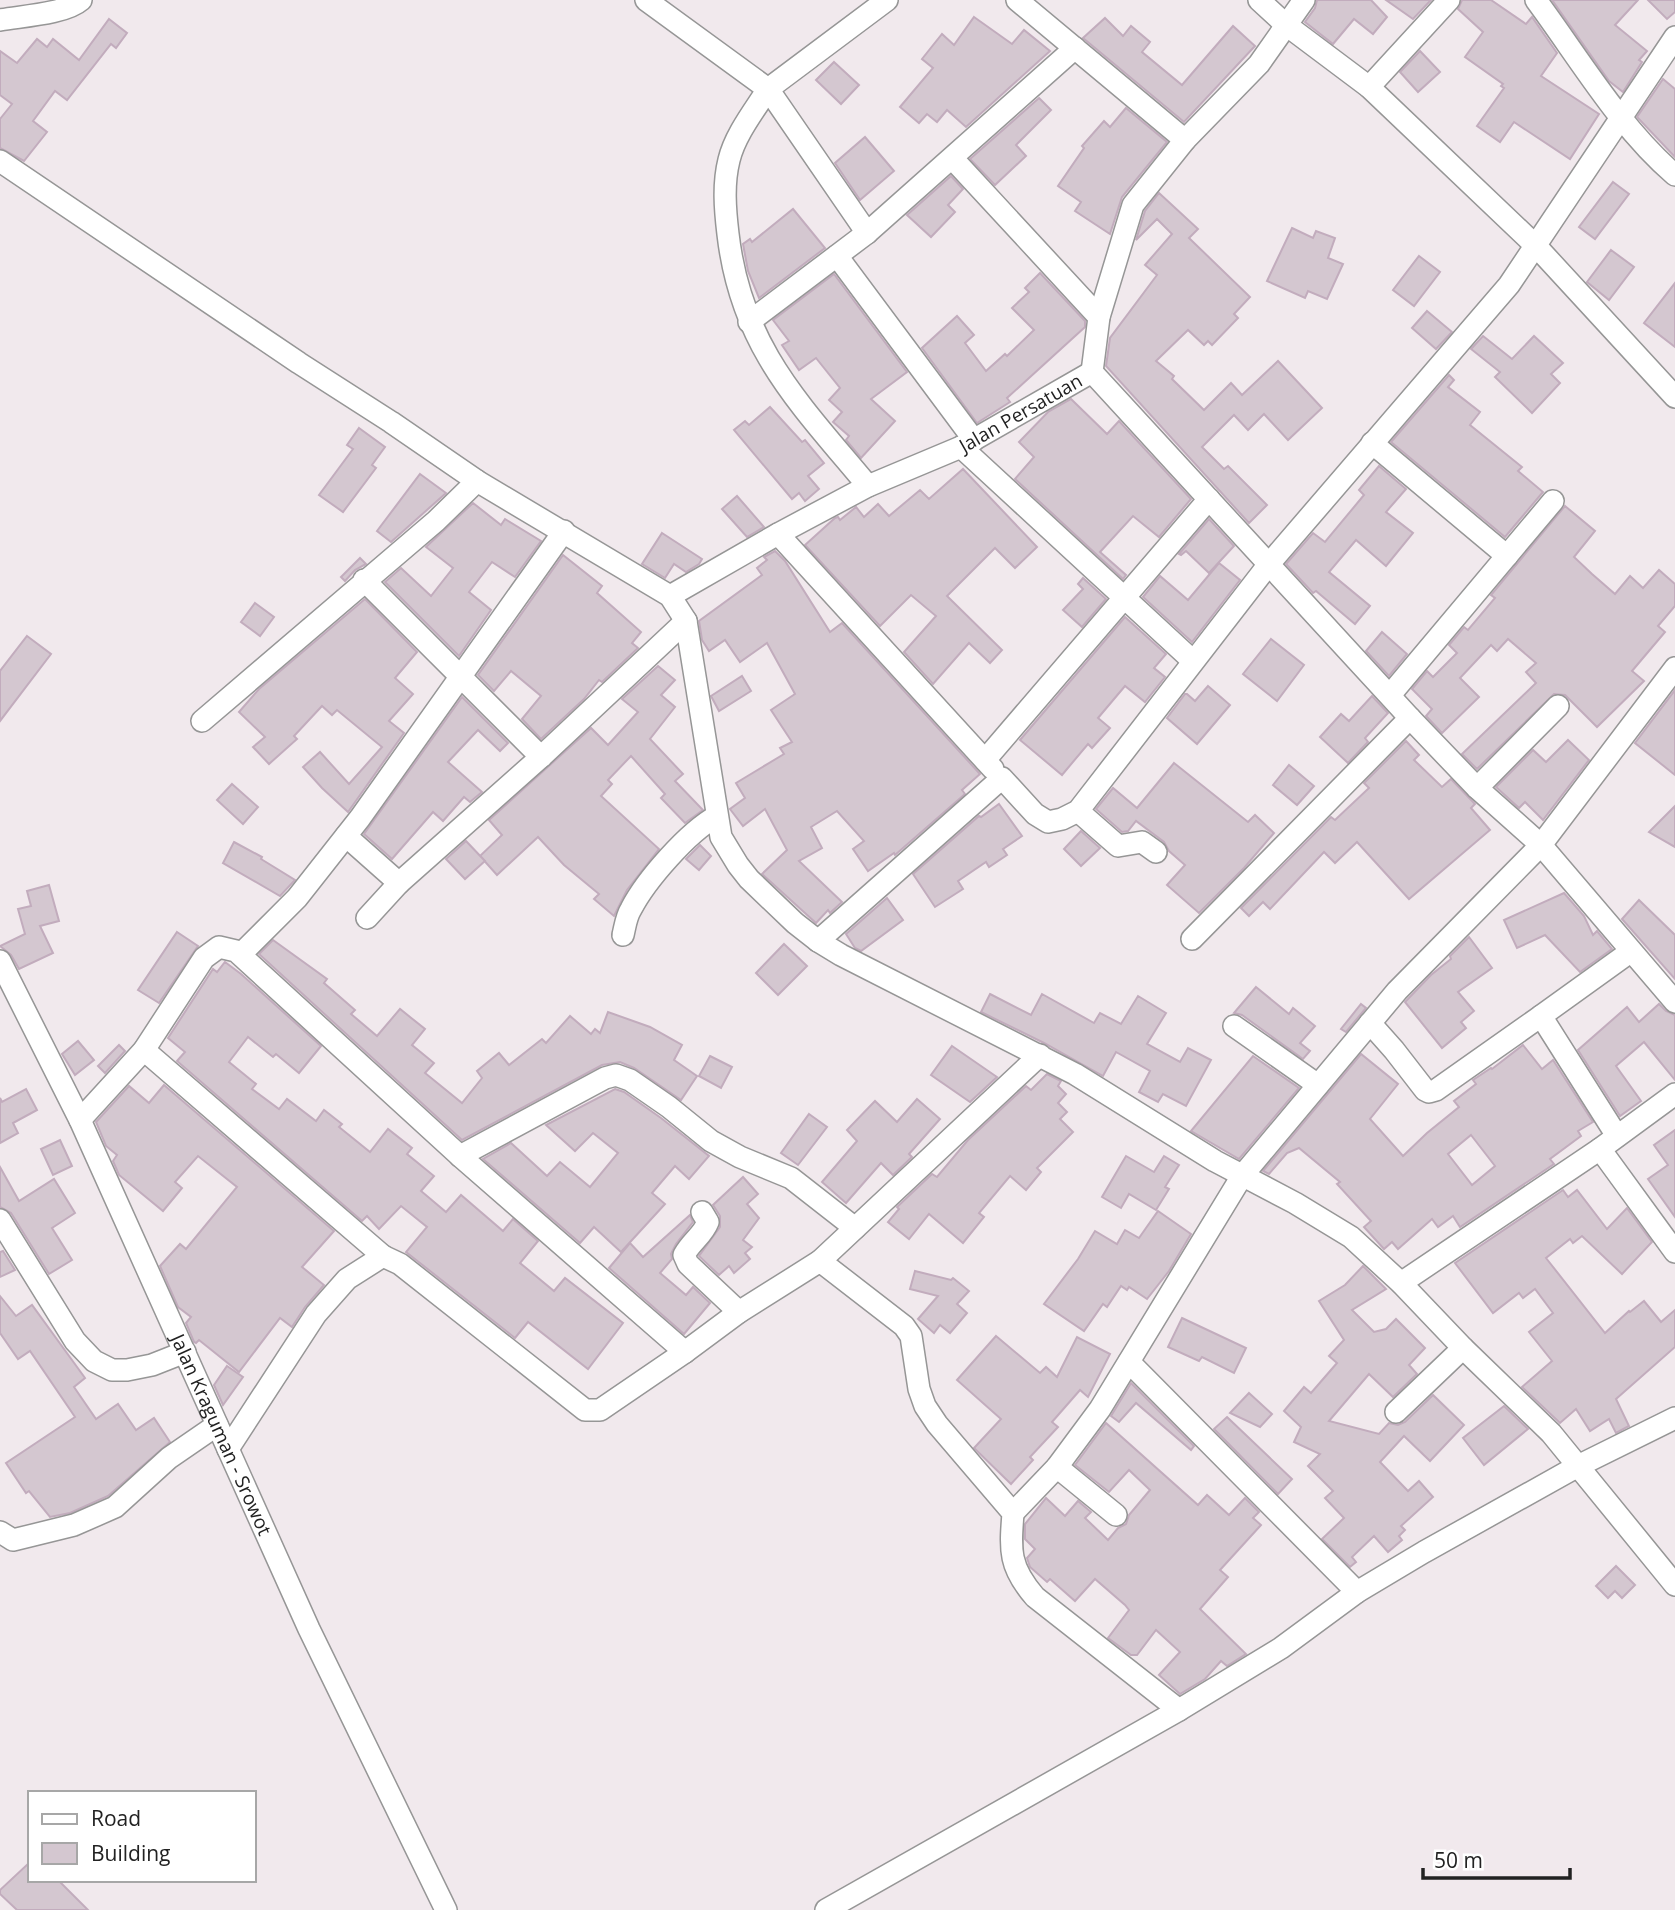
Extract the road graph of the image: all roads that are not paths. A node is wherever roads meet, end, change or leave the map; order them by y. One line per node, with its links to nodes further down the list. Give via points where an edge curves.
1 (646, 0): 14 (street)
2 (887, 0): 14 (street)
3 (1017, 0): 12 (street)
4 (1259, 0): 10 (street)
5 (1304, 0): 10 (street, Jalan Persatuan)
6 (1450, 0): 13 (street)
7 (1536, 0): 15 (street)
8 (77, 1): 9 (street, via 60,10)
9 (0, 20)
10 (1285, 24): 13 (street); 16 (street, Jalan Persatuan, via 1259,64)
11 (1675, 37): 15 (street)
12 (1075, 48): 16 (street); 17 (street)
13 (1369, 87): 21 (street)
14 (768, 89): 20 (street); 24 (street, via 729,158 724,202 734,272)
15 (1623, 118): 19 (street); 21 (street)
16 (1185, 140): 23 (street, Jalan Persatuan, via 1133,205)
17 (953, 159): 20 (street); 23 (street)
18 (0, 161): 29 (street)
19 (1675, 175)
20 (867, 233): 22 (street)
21 (1536, 246): 26 (street); 28 (street, via 1510,285)
22 (837, 256): 24 (street); 27 (street)
23 (1099, 317): 25 (street, Jalan Persatuan)
24 (749, 322): 30 (street, via 793,396)
25 (1092, 372): 27 (street, Jalan Persatuan); 31 (street)
26 (1675, 397)
27 (967, 443): 30 (street, Jalan Persatuan); 39 (street, via 1055,536)
28 (1372, 443): 35 (street); 36 (street)
29 (477, 481): 33 (street); 37 (street)
30 (868, 486): 34 (street, Jalan Persatuan)
31 (1209, 499): 36 (street); 39 (street)
32 (1553, 501): 35 (street)
33 (564, 531): 38 (street); 43 (street)
34 (778, 534): 38 (street, Jalan Persatuan); 50 (street)
35 (1507, 556): 45 (street)
36 (1269, 564): 41 (street); 45 (street)
37 (364, 580): 43 (street); 48 (street)
38 (670, 596): 40 (street)
39 (1125, 598): 41 (street); 50 (street)
40 (686, 621): 49 (street); 54 (street)
41 (1193, 662): 53 (street)
42 (1675, 668): 44 (street)
43 (462, 677): 49 (street); 55 (street)
44 (1668, 694): 56 (street)
45 (1390, 695): 47 (street)
46 (1558, 706): 52 (street)
47 (1410, 718): 52 (street); 61 (street)
48 (202, 721)
49 (541, 757): 58 (street)
50 (985, 761): 51 (street)
51 (1002, 778): 53 (street, via 1048,822); 62 (street)
52 (1477, 788): 56 (street)
53 (1078, 811): 57 (street, via 1118,846 1142,842)
54 (717, 816): 60 (street, via 704,823 646,883 629,912); 62 (street, via 721,837 738,865)
55 (346, 836): 58 (street); 64 (street, via 297,898)
56 (1541, 845): 63 (street); 69 (street)
57 (1156, 852)
58 (399, 883): 59 (street)
59 (367, 918)
60 (623, 935)
61 (1192, 939)
62 (818, 941): 72 (street)
63 (1630, 951): 67 (street); 68 (street)
64 (241, 954): 71 (street, via 219,947 204,958); 78 (street)
65 (0, 961): 66 (street, Jalan Kraguman - Srowot)
66 (9, 1002): 75 (street, Jalan Kraguman - Srowot)
67 (1675, 1002)
68 (1541, 1016): 69 (street, via 1429,1092); 76 (street)
69 (1370, 1023): 73 (street)
70 (1234, 1026): 73 (street)
71 (144, 1050): 75 (street); 84 (street)
72 (1040, 1055): 79 (street); 82 (street)
73 (1318, 1085): 79 (street)
74 (1675, 1094): 76 (street)
75 (80, 1120): 89 (street, Jalan Kraguman - Srowot)
76 (1617, 1136): 77 (street)
77 (1600, 1149): 83 (street); 86 (street)
78 (460, 1156): 82 (street, via 616,1075 669,1107 711,1141 791,1178); 90 (street)
79 (1242, 1176): 86 (street, via 1351,1237); 91 (street)
80 (702, 1212): 87 (street, via 708,1222 684,1255)
81 (0, 1220): 89 (street, via 75,1341 94,1361 112,1370 127,1370)
82 (855, 1228): 85 (street)
83 (1675, 1252)
84 (383, 1256): 90 (street, via 400,1264 585,1410 600,1410); 95 (street, via 347,1279 316,1314)
85 (820, 1261): 87 (street); 98 (street, via 904,1326 911,1336 925,1406)
86 (1401, 1283): 88 (street)
87 (739, 1312): 90 (street)
88 (1463, 1348): 92 (street); 96 (street)
89 (185, 1352): 94 (street, Jalan Kraguman - Srowot)
90 (685, 1352)
91 (1129, 1362): 97 (street); 102 (street)
92 (1396, 1412)
93 (1675, 1418): 96 (street)
94 (217, 1425): 95 (street, Jalan Kraguman - Srowot); 100 (street, via 102,1514 20,1539)
95 (228, 1449): 104 (street, Jalan Kraguman - Srowot)
96 (1578, 1466): 101 (street); 102 (street)
97 (1057, 1467): 98 (street); 99 (street)
98 (1013, 1513): 103 (street, via 1012,1555 1020,1578 1035,1597)
99 (1116, 1515)
100 (0, 1532)
101 (1675, 1585)
102 (1357, 1592): 103 (street, via 1281,1648)
103 (1180, 1710): 105 (street)
104 (446, 1910)
105 (825, 1910)

